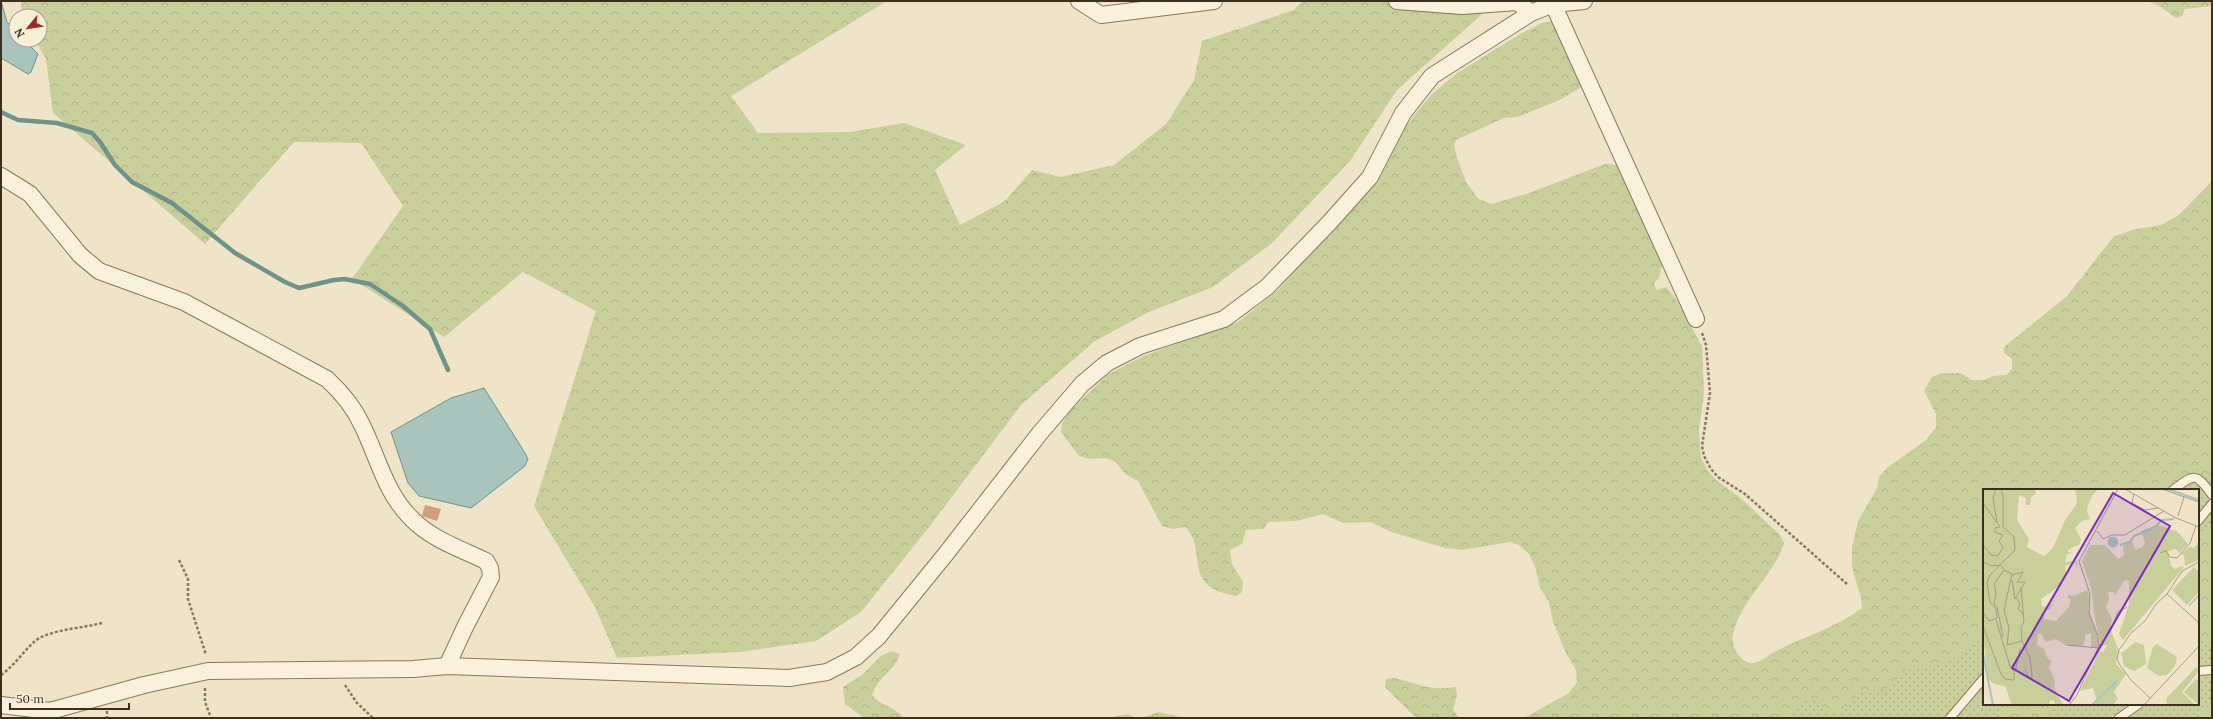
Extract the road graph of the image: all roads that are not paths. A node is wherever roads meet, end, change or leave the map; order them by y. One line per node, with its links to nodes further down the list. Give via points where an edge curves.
1 (1079, 1): 2 (street, via 1101,15)
2 (1214, 1)
3 (1397, 1): 6 (street, via 1462,6 1517,2)
4 (1584, 1): 5 (street)
5 (1553, 4): 6 (street); 8 (street)
6 (1531, 13): 13 (street, via 1432,76 1403,113 1370,177 1267,287 1224,319 1140,346 1107,362 1082,384 1040,432 904,606 879,636 856,657 827,672 789,678)
7 (1, 176): 13 (street, via 30,194 80,256 99,270 184,302 328,379 341,392 362,425 388,486 412,519 428,532 486,561 490,568 491,578)
8 (1696, 319)
9 (2174, 489): 10 (lane, via 2189,477 2196,476)
10 (2212, 495)
11 (2212, 504): 12 (lane)
12 (2199, 520)
13 (447, 666): 17 (street, via 413,669 208,671 138,686 50,711)
14 (2212, 670): 15 (lane)
15 (2199, 671)
16 (1983, 679): 19 (lane)
17 (1, 705)
18 (2138, 705): 20 (lane)
19 (1950, 718)
20 (2119, 718)

